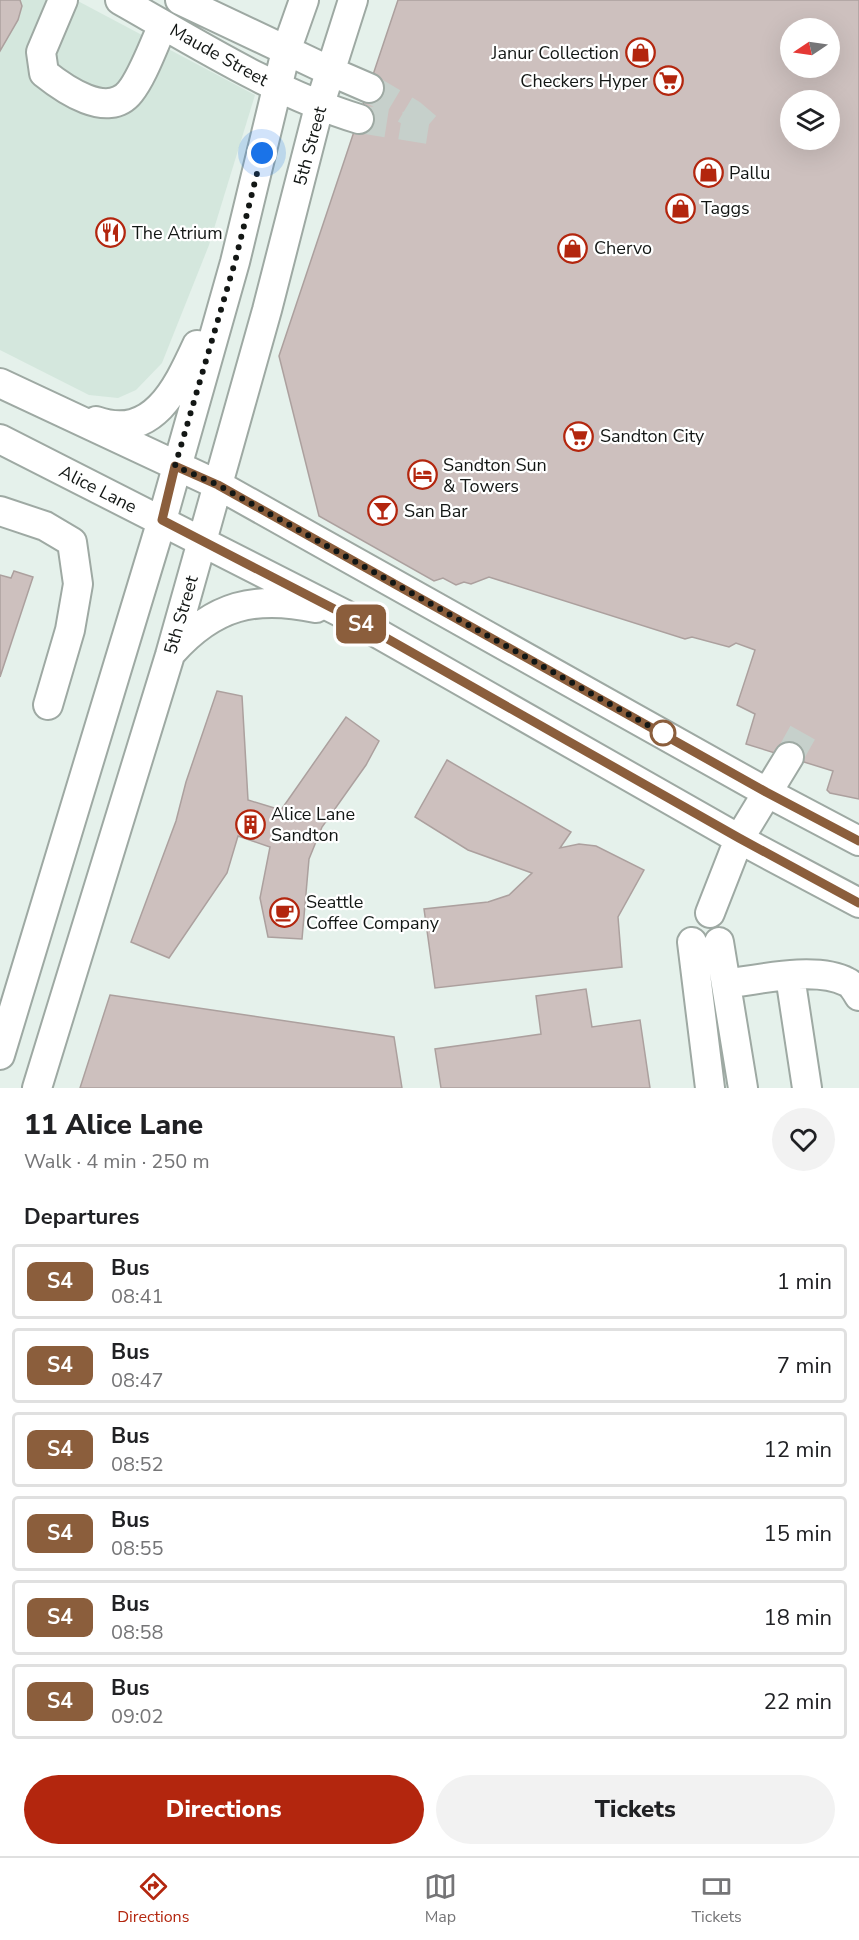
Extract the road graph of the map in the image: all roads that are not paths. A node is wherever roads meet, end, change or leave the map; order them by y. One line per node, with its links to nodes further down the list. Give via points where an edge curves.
1 (63, 0): 6 (street, via 41,52 44,73 88,100 106,103 130,92)
2 (120, 0): 6 (street, Maude Street)
3 (180, 0): 7 (street, Maude Street)
4 (303, 0): 7 (street)
5 (353, 0): 8 (street, 5th Street)
6 (163, 25): 9 (street, Maude Street)
7 (286, 51): 8 (street, Maude Street); 9 (street)
8 (332, 72): 10 (street, Maude Street); 11 (street, 5th Street)
9 (278, 87): 11 (street, Maude Street); 13 (street)
10 (369, 88)
11 (320, 107): 12 (street, Maude Street); 18 (street, 5th Street)
12 (359, 119)
13 (235, 262): 15 (street, via 183,372 152,415 129,425 110,425); 17 (street)
14 (0, 383): 15 (street)
15 (37, 402): 17 (street)
16 (1, 440): 20 (street, Alice Lane)
17 (175, 466): 18 (street); 20 (street)
18 (218, 485): 21 (street, 5th Street); 26 (street)
19 (0, 511): 24 (street, via 45,526 72,542 78,584 70,630)
20 (162, 520): 21 (street, Alice Lane); 34 (street)
21 (202, 542): 22 (street, Alice Lane); 23 (street, 5th Street)
22 (342, 613): 23 (street, via 294,603 260,602 234,608 191,631); 27 (street, Alice Lane)
23 (170, 655): 35 (street, 5th Street)
24 (48, 705)
25 (789, 757): 26 (street)
26 (766, 792): 27 (street); 28 (street)
27 (739, 838): 29 (street, Alice Lane); 30 (street, via 710,913 699,914 690,921 688,932)
28 (859, 841)
29 (859, 903)
30 (706, 942): 32 (street); 36 (street)
31 (784, 977): 32 (street); 33 (street, via 828,975 850,982); 38 (street)
32 (726, 984): 37 (street)
33 (859, 996)
34 (0, 1055)
35 (37, 1088)
36 (710, 1088)
37 (743, 1088)
38 (807, 1088)

